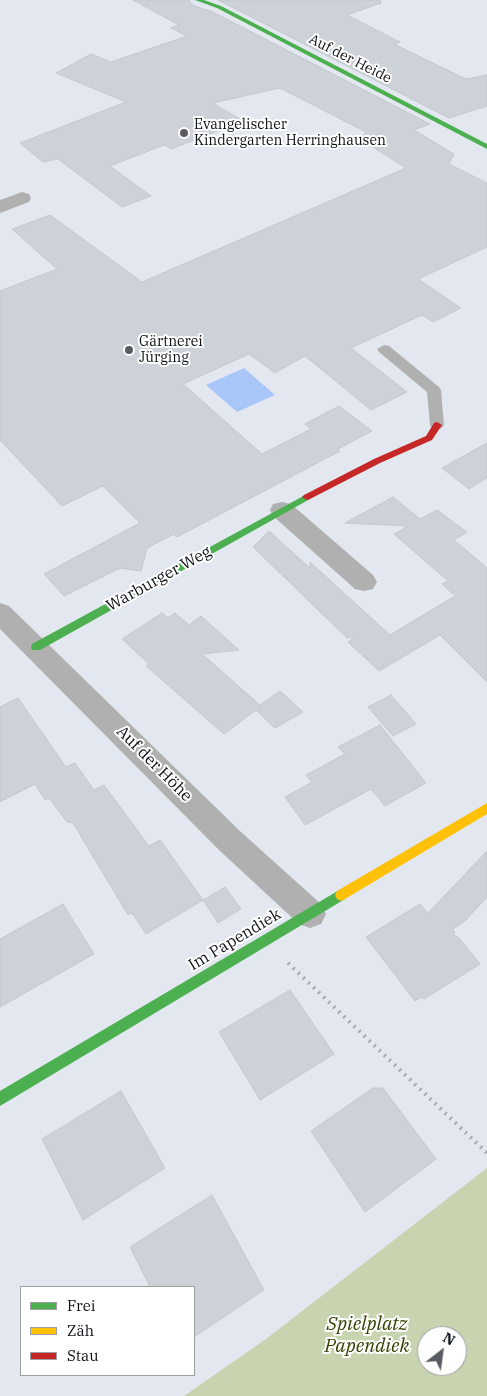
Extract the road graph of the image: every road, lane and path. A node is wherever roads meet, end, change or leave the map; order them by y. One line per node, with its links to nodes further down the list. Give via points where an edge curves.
1 (198, 0): 2 (street, Auf der Heide, via 219,7)
2 (487, 147)
3 (22, 198): 4 (street)
4 (0, 207)
5 (384, 349): 6 (lane, via 434,390)
6 (437, 425): 7 (street, Warburger Weg, via 429,438)
7 (282, 510): 8 (street); 10 (street, Warburger Weg)
8 (364, 582)
9 (0, 613): 10 (street, Auf der Höhe)
10 (36, 647): 12 (street, Auf der Höhe, via 230,841)
11 (487, 808): 12 (street, Im Papendiek)
12 (310, 914): 13 (street, Im Papendiek)
13 (264, 940): 14 (street, Im Papendiek); 15 (path)
14 (0, 1099)
15 (487, 1153)

